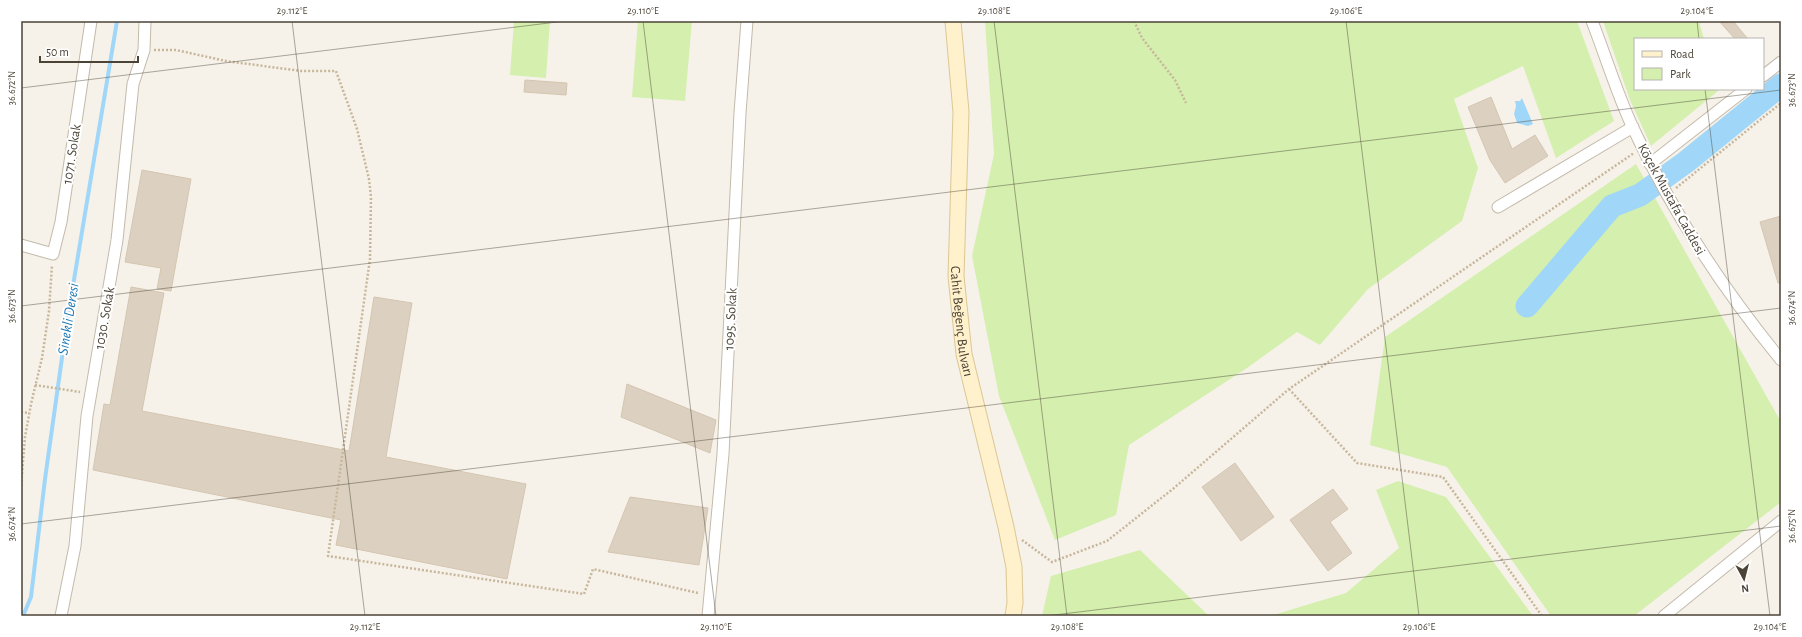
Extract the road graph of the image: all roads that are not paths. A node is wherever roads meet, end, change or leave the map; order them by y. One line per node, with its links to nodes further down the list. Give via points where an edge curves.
1 (91, 21): 12 (street, 1071. Sokak, via 61,222 53,254)
2 (145, 21): 15 (street, 1030. Sokak, via 144,50 133,84 117,240 87,416 75,546)
3 (747, 21): 16 (street, 1095. Sokak, via 723,454)
4 (953, 21): 17 (main road, Cahit Beğenç Bulvarı, via 961,112 956,276 964,354 1014,567)
5 (1592, 21): 9 (street, Köçek Mustafa Caddesi)
6 (1781, 62): 7 (street)
7 (1764, 75)
8 (1745, 90): 10 (street)
9 (1633, 127): 10 (street, Köçek Mustafa Caddesi); 11 (street)
10 (1650, 164): 13 (street, Köçek Mustafa Caddesi, via 1706,259 1748,320)
11 (1498, 207)
12 (21, 245)
13 (1781, 360)
14 (1781, 521): 18 (street)
15 (61, 616)
16 (708, 616)
17 (1013, 616)
18 (1664, 616)

